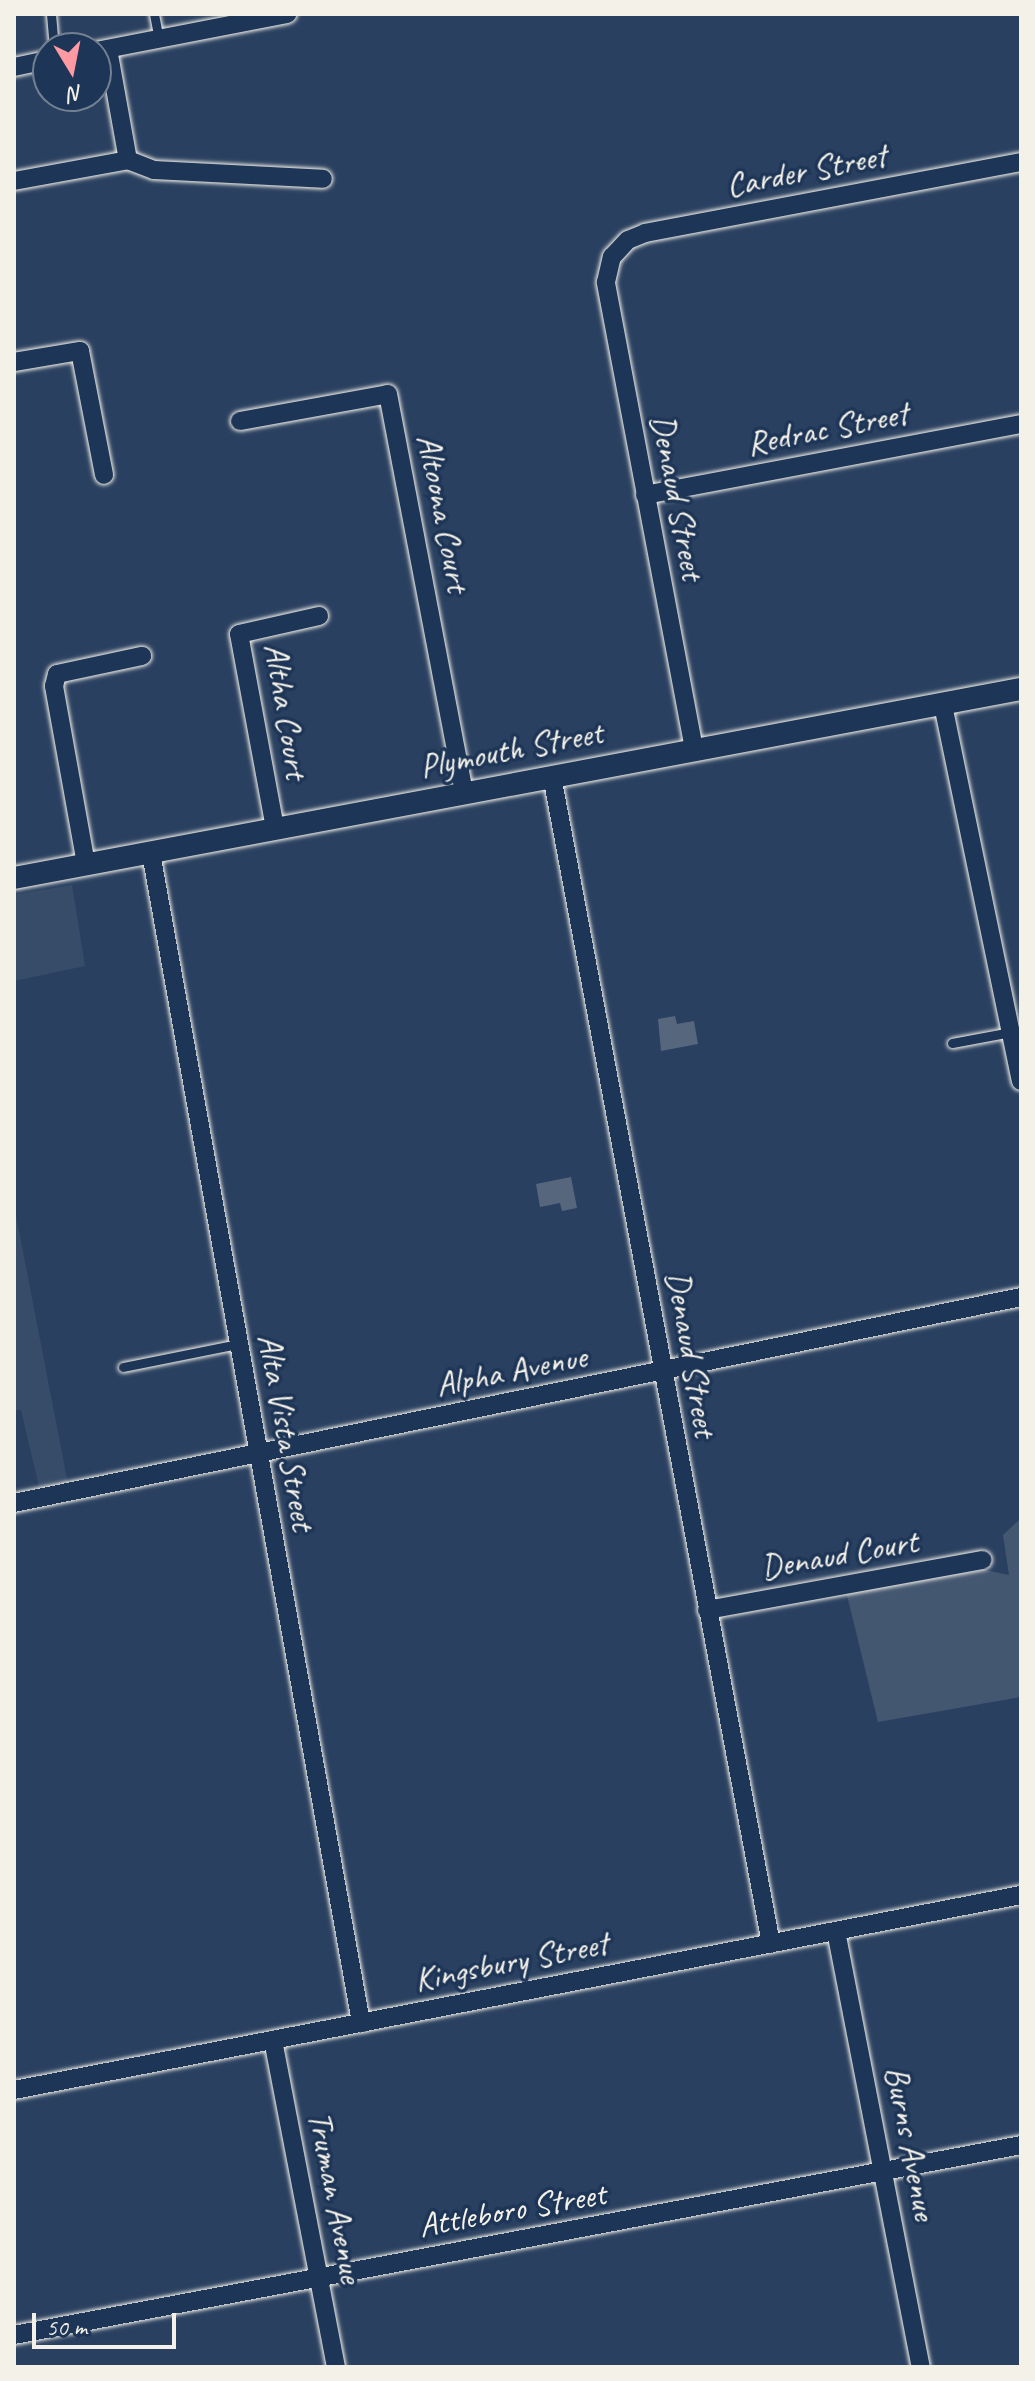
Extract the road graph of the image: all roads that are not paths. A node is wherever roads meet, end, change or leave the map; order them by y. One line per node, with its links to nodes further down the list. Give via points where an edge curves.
1 (154, 14): 3 (lane)
2 (287, 14): 3 (street)
3 (159, 39): 4 (street)
4 (112, 48)
5 (112, 92): 6 (street)
6 (128, 160): 8 (street, via 154,170); 9 (street)
7 (1021, 162): 10 (street, Carder Street, via 645,233 628,240)
8 (323, 179)
9 (14, 181)
10 (612, 257): 15 (street, Denaud Street, via 606,282)
11 (14, 362): 14 (street, via 80,351)
12 (240, 421): 22 (street, Altoona Court, via 388,394)
13 (1021, 424): 15 (street, Redrac Street)
14 (104, 475)
15 (645, 495): 20 (street, Denaud Street)
16 (319, 616): 23 (street, Altha Court, via 239,634)
17 (142, 656): 25 (street, via 57,674 54,686)
18 (1021, 689): 19 (street, Plymouth Street)
19 (943, 705): 20 (street, Plymouth Street); 27 (street)
20 (694, 749): 21 (street, Plymouth Street)
21 (552, 776): 22 (street, Plymouth Street); 33 (street, Denaud Street)
22 (464, 792): 23 (street, Plymouth Street)
23 (275, 828): 24 (street, Plymouth Street)
24 (151, 853): 25 (street, Plymouth Street); 31 (street, Alta Vista Street)
25 (86, 864): 26 (street, Plymouth Street)
26 (14, 878)
27 (1011, 1032): 28 (lane); 29 (street)
28 (952, 1043)
29 (1021, 1081)
30 (1021, 1297): 33 (street, Alpha Avenue)
31 (238, 1344): 32 (lane); 34 (street, Alta Vista Street)
32 (123, 1367)
33 (663, 1372): 34 (street, Alpha Avenue); 37 (street, Denaud Street)
34 (258, 1453): 35 (street, Alpha Avenue); 41 (street, Alta Vista Street)
35 (14, 1503)
36 (982, 1560): 37 (street, Denaud Court)
37 (707, 1610): 40 (street, Denaud Street)
38 (1021, 1895): 39 (street, Kingsbury Street)
39 (836, 1931): 40 (street, Kingsbury Street); 45 (street, Burns Avenue)
40 (771, 1944): 41 (street, Kingsbury Street)
41 (361, 2023): 42 (street, Kingsbury Street)
42 (273, 2040): 43 (street, Kingsbury Street); 46 (street, Truman Avenue)
43 (14, 2090)
44 (1021, 2145): 45 (street, Attleboro Street)
45 (884, 2171): 46 (street, Attleboro Street); 49 (street, Burns Avenue)
46 (319, 2277): 47 (street, Attleboro Street); 48 (street, Truman Avenue)
47 (14, 2335)
48 (336, 2367)
49 (921, 2367)

